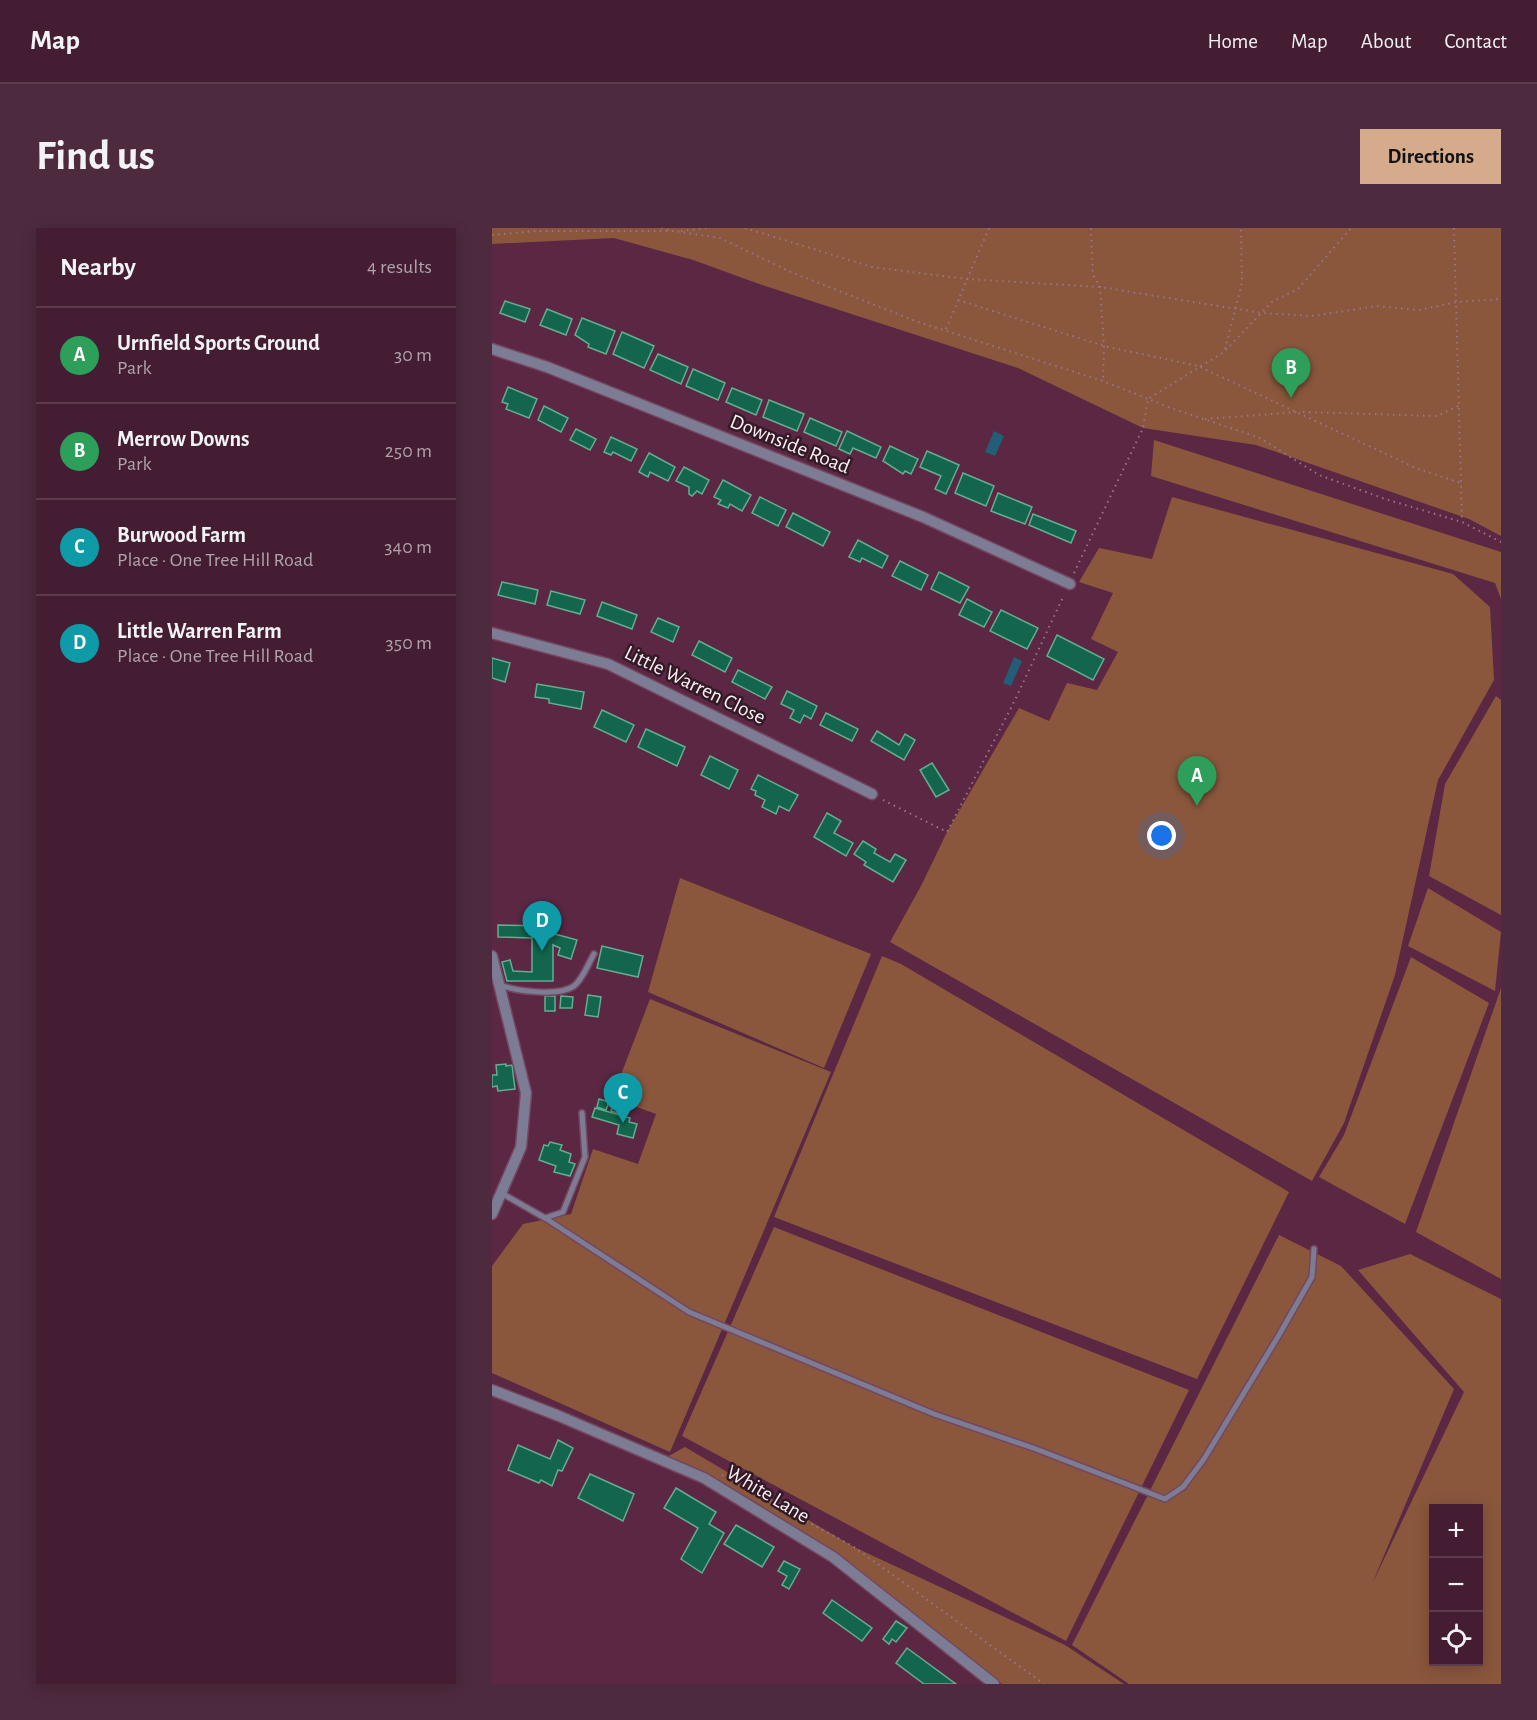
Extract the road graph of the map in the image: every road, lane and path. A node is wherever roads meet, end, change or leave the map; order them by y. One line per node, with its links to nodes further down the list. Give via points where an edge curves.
1 (662, 228): 9 (path)
2 (708, 228): 9 (path)
3 (745, 228): 11 (path, via 872,267)
4 (989, 228): 11 (path)
5 (1091, 228): 12 (path, via 1093,275)
6 (1241, 228): 16 (path, via 1242,284)
7 (1351, 228): 17 (path, via 1298,289 1272,302)
8 (1454, 228): 15 (path)
9 (675, 231): 10 (path, via 535,231); 18 (path, via 720,238 791,272)
10 (492, 236)
11 (967, 279): 12 (path); 14 (path)
12 (1100, 287): 16 (path); 19 (path)
13 (1501, 299): 15 (path)
14 (958, 300): 18 (path); 19 (path)
15 (1457, 302): 17 (path, via 1419,310 1377,306 1312,315); 25 (path)
16 (1235, 309): 17 (path); 21 (path)
17 (1262, 313): 21 (path)
18 (945, 329): 23 (path)
19 (1104, 346): 22 (path); 23 (path)
20 (492, 349): 31 (street, Downside Road, via 923,518)
21 (1224, 352): 22 (path)
22 (1198, 366): 24 (path); 26 (path)
23 (1103, 381): 24 (path)
24 (1148, 399): 27 (path); 31 (path, via 1143,428)
25 (1460, 405): 26 (path, via 1437,416); 28 (path)
26 (1300, 412): 27 (path); 28 (path, via 1418,469)
27 (1203, 419): 29 (path, via 1260,438 1319,475 1385,500)
28 (1461, 483): 29 (path)
29 (1462, 522): 30 (path)
30 (1501, 542)
31 (1070, 584): 33 (path, via 947,832)
32 (492, 633): 33 (street, Little Warren Close, via 608,664)
33 (872, 795)
34 (594, 954): 36 (lane, via 579,981 569,988 517,992)
35 (492, 956): 36 (street)
36 (500, 985): 38 (street, via 526,1093 521,1147)
37 (582, 1113): 40 (lane, via 585,1157 563,1212)
38 (503, 1194): 39 (street); 40 (lane)
39 (492, 1214)
40 (545, 1218): 41 (lane, via 689,1312 934,1414 1165,1499 1182,1487 1204,1459 1279,1335 1312,1277)
41 (1314, 1248)
42 (492, 1390): 44 (street, White Lane, via 704,1478 833,1557)
43 (716, 1473): 45 (path, via 854,1547)
44 (994, 1684)
45 (1044, 1684)

